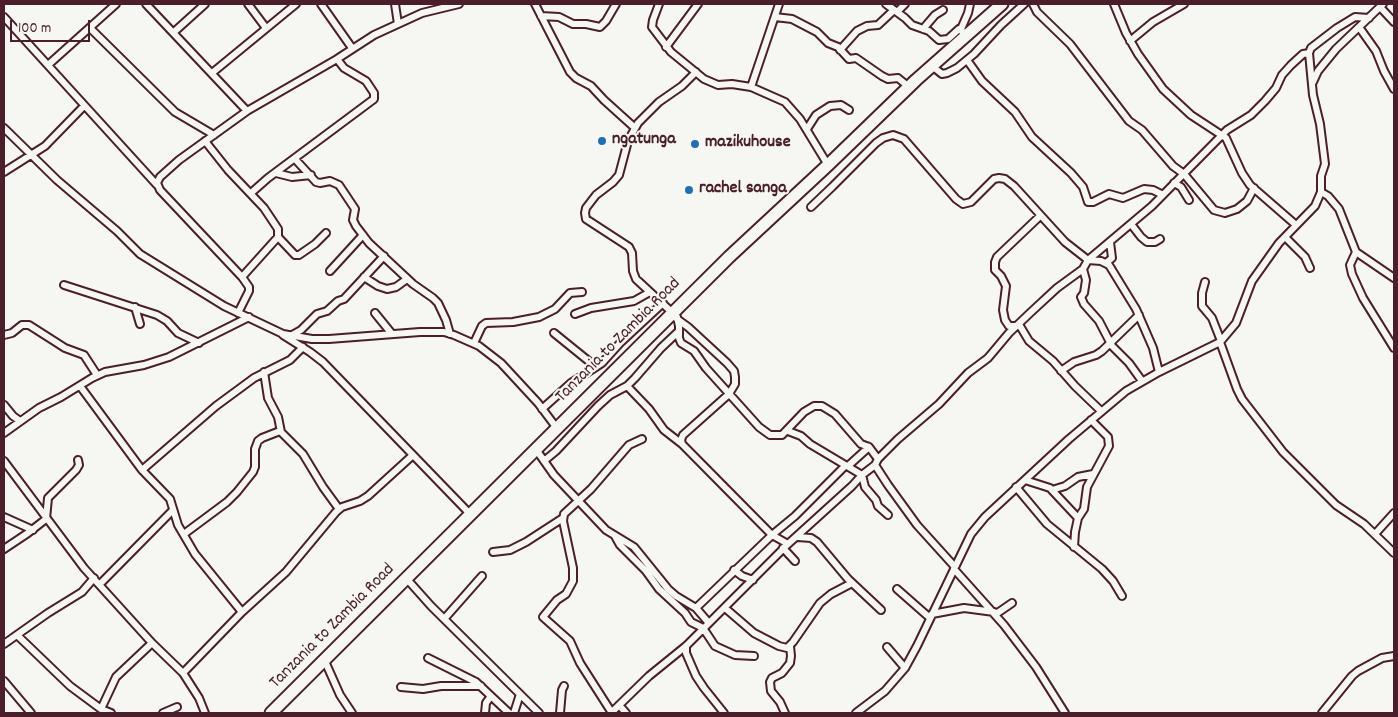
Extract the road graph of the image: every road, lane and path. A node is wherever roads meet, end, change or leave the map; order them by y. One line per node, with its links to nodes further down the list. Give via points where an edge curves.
1 (116, 4): 32 (street)
2 (146, 4): 35 (street)
3 (205, 4): 35 (street)
4 (248, 4): 33 (street)
5 (296, 4): 33 (street)
6 (321, 4): 39 (street)
7 (395, 4): 30 (street)
8 (459, 4): 30 (street, via 422,13)
9 (535, 4): 26 (street)
10 (616, 4): 26 (street, via 600,27)
11 (659, 4): 38 (street, via 652,25)
12 (698, 4): 38 (street)
13 (779, 4): 27 (street)
14 (886, 4): 24 (street)
15 (905, 4): 24 (street)
16 (970, 4): 36 (street)
17 (1002, 4): 36 (highway, Tanzania to Zambia Road)
18 (1024, 4): 43 (street)
19 (1033, 4): 66 (street, via 1070,44 1130,122 1141,129)
20 (1114, 4): 37 (street)
21 (1184, 4): 37 (street)
22 (1381, 5): 28 (street); 29 (street)
23 (943, 10): 34 (street, via 934,15)
24 (895, 11): 34 (street, via 913,26); 40 (street, via 878,25 857,31)
25 (4, 16): 44 (street)
26 (541, 16): 56 (street, via 570,72 591,86)
27 (775, 17): 40 (street, via 795,20); 49 (street)
28 (1369, 18): 31 (street); 41 (street, via 1355,17)
29 (1394, 22)
30 (398, 24): 39 (street)
31 (1359, 27): 48 (street, via 1318,71); 51 (street, via 1376,51)
32 (90, 28): 44 (street); 58 (street, via 175,112)
33 (266, 28): 47 (street)
34 (923, 29): 36 (street, via 941,40 948,39 958,29)
35 (174, 32): 47 (street)
36 (964, 32): 45 (highway, Tanzania to Zambia Road)
37 (1130, 40): 59 (street, via 1170,96 1191,115)
38 (666, 47): 46 (street)
39 (352, 48): 42 (street)
40 (840, 50): 50 (street, via 849,59 856,58 882,76 898,78)
41 (1309, 52): 48 (street); 59 (street, via 1290,65 1265,101)
42 (337, 59): 54 (street); 62 (street, via 344,68 365,79 374,97)
43 (967, 60): 45 (street, via 946,74 939,73); 73 (street, via 982,81 1015,112 1032,137 1071,173 1090,202 1109,194 1122,198 1144,189)
44 (48, 65): 52 (street)
45 (932, 66): 50 (highway, Tanzania to Zambia Road)
46 (696, 72): 49 (street, via 700,78 718,85); 56 (street, via 659,102)
47 (212, 73): 54 (street)
48 (1312, 85): 71 (street, via 1325,164)
49 (751, 87): 57 (street, via 785,102)
50 (909, 87): 63 (highway, Tanzania to Zambia Road)
51 (1394, 89)
52 (84, 106): 61 (street); 69 (street)
53 (848, 110): 57 (street, via 830,106 816,115)
54 (247, 111): 58 (street)
55 (4, 128): 61 (street)
56 (635, 128): 99 (street, via 626,146 619,175 596,195 586,208 585,216 589,222 629,247 635,277)
57 (807, 129): 63 (street)
58 (214, 135): 60 (street)
59 (1222, 135): 66 (street); 70 (street, via 1242,173)
60 (205, 141): 69 (street, via 165,172); 72 (street)
61 (31, 156): 64 (street); 102 (street, via 140,254)
62 (295, 159): 65 (street); 67 (street)
63 (828, 165): 105 (highway, Tanzania to Zambia Road, via 764,223)
64 (4, 172)
65 (276, 173): 67 (street, via 292,177); 72 (street)
66 (1184, 174): 68 (street); 70 (street, via 1219,213 1242,206)
67 (311, 175): 80 (street, via 318,183 330,181 339,185 354,207 354,222)
68 (1174, 184): 73 (street); 74 (street, via 1181,187)
69 (157, 185): 92 (street)
70 (1254, 188): 78 (street)
71 (1321, 192): 78 (street, via 1314,206); 85 (street, via 1339,209)
72 (251, 193): 82 (street, via 278,227)
73 (1163, 195): 77 (street)
74 (1190, 200)
75 (811, 207): 76 (street, via 876,143 894,135 904,139 961,203 971,202 994,179 1002,178 1014,186)
76 (1040, 216): 87 (street); 109 (street, via 995,262 995,272 1006,286 1005,320 1009,326)
77 (1131, 224): 83 (street, via 1147,242); 84 (street)
78 (1296, 225): 81 (street)
79 (326, 233): 82 (street, via 299,255 295,255)
80 (362, 235): 86 (street); 91 (street)
81 (1285, 237): 89 (street, via 1305,257); 117 (street, via 1252,281 1236,323)
82 (278, 238): 92 (street)
83 (1160, 239)
84 (1110, 242): 87 (street); 88 (street, via 1112,258)
85 (1356, 252): 94 (street); 122 (street, via 1350,265 1352,274)
86 (384, 256): 93 (street); 95 (street)
87 (1088, 260): 88 (street); 90 (street)
88 (1106, 263): 106 (street)
89 (1310, 268)
90 (1083, 269): 109 (street, via 1057,288); 120 (street, via 1086,280 1082,300 1103,328)
91 (330, 271)
92 (242, 276): 102 (street, via 250,290)
93 (364, 277): 95 (street, via 388,289); 116 (street, via 344,299 317,314)
94 (1394, 278)
95 (407, 279): 114 (street, via 438,303)
96 (1205, 282): 117 (street, via 1202,306 1212,318)
97 (64, 285): 101 (street)
98 (582, 292): 119 (street, via 570,294 555,309 539,317 486,323)
99 (650, 292): 100 (street); 104 (street, via 634,300)
100 (663, 303): 105 (street); 123 (street)
101 (135, 308): 108 (street); 118 (street, via 163,318 178,333)
102 (238, 313): 107 (street)
103 (375, 314): 113 (street)
104 (575, 314)
105 (675, 316): 110 (street); 131 (street, via 731,367 736,381); 137 (highway, Tanzania to Zambia Road)
106 (1139, 316): 120 (street); 126 (street, via 1154,348)
107 (249, 317): 112 (street); 118 (street)
108 (140, 324)
109 (1018, 325): 124 (street, via 1028,341); 149 (street, via 988,358 968,373 940,404 898,439)
110 (679, 330): 130 (street); 131 (street, via 681,343 694,351)
111 (554, 333): 123 (street)
112 (283, 334): 116 (street); 121 (street)
113 (392, 334): 114 (street); 116 (street, via 320,340)
114 (450, 334): 119 (street)
115 (4, 335): 127 (street, via 22,325 29,325 68,350 80,352)
116 (291, 335)
117 (1221, 341): 126 (street); 169 (street, via 1239,394 1279,447 1336,505)
118 (199, 343): 127 (street, via 159,361)
119 (474, 343): 133 (street, via 518,379)
120 (1110, 344): 124 (street, via 1096,355 1074,362); 128 (street)
121 (303, 347): 125 (street, via 288,361); 145 (street, via 329,368)
122 (1394, 348)
123 (596, 367): 133 (street, via 571,383)
124 (1061, 371): 134 (street)
125 (264, 372): 138 (street, via 266,393 278,417); 151 (street, via 209,411)
126 (1159, 372): 128 (street)
127 (97, 375): 129 (street)
128 (1142, 381): 134 (street)
129 (80, 386): 136 (street); 151 (street)
130 (627, 386): 142 (street, via 649,408 664,430); 148 (street, via 610,395)
131 (729, 394): 139 (street, via 768,434 782,435); 142 (street, via 683,435)
132 (4, 405): 136 (street)
133 (542, 409): 137 (street)
134 (1102, 411): 135 (street)
135 (1091, 420): 152 (street, via 1109,441 1108,449); 154 (street)
136 (20, 421): 140 (street)
137 (556, 427): 144 (highway, Tanzania to Zambia Road)
138 (280, 430): 158 (street, via 303,454); 168 (street, via 258,441 253,472 237,492)
139 (788, 431): 143 (street, via 792,422 804,412 814,406 822,406 833,412 861,444); 150 (street)
140 (4, 433)
141 (642, 438): 157 (street, via 629,445)
142 (682, 444): 170 (street)
143 (869, 447): 149 (street); 150 (street)
144 (535, 448): 148 (street); 160 (highway, Tanzania to Zambia Road)
145 (412, 456): 158 (street, via 368,496); 160 (street)
146 (78, 460): 166 (street, via 76,470 48,498)
147 (4, 461): 166 (street)
148 (544, 461): 157 (street)
149 (877, 462): 153 (street); 179 (street, via 888,485)
150 (847, 466): 153 (street); 170 (street)
151 (142, 470): 159 (street, via 170,499)
152 (1093, 474): 156 (street, via 1078,477); 165 (street, via 1085,493 1084,509)
153 (862, 475): 162 (street, via 878,506); 172 (street)
154 (1025, 480): 155 (street); 156 (street)
155 (1016, 487): 174 (street, via 1043,520); 179 (street, via 974,529)
156 (1052, 490): 165 (street)
157 (579, 500): 164 (street); 171 (street)
158 (339, 509): 193 (street, via 286,572)
159 (173, 510): 168 (street); 186 (street)
160 (471, 514): 183 (highway, Tanzania to Zambia Road)
161 (1394, 514): 169 (street)
162 (888, 515)
163 (4, 518): 167 (street)
164 (563, 518): 176 (street, via 522,545); 230 (street, via 574,578 566,594 543,618 570,640 580,663)
165 (1078, 518): 174 (street)
166 (46, 519): 167 (street); 182 (street)
167 (34, 530): 175 (street)
168 (184, 534): 193 (street, via 203,566)
169 (1376, 534): 177 (street)
170 (772, 535): 173 (street); 180 (street)
171 (614, 536): 190 (street, via 634,547 668,589); 197 (street, via 691,622)
172 (798, 537): 173 (street); 185 (street, via 817,542)
173 (786, 546): 178 (street); 184 (street)
174 (1074, 547): 188 (street, via 1102,569)
175 (4, 549)
176 (494, 552)
177 (1394, 553)
178 (795, 560)
179 (954, 568): 194 (street); 195 (street)
180 (734, 570): 184 (street); 190 (street)
181 (482, 576): 196 (street)
182 (94, 578): 186 (street); 198 (street, via 82,592)
183 (406, 578): 196 (street); 207 (highway, Tanzania to Zambia Road)
184 (753, 580): 191 (street)
185 (852, 583): 192 (street); 202 (street, via 830,594 820,604)
186 (100, 584): 199 (street)
187 (897, 590): 195 (street)
188 (1122, 596)
189 (1012, 604): 194 (street)
190 (696, 608): 197 (street)
191 (725, 608): 197 (street); 202 (street, via 757,635 781,647)
192 (881, 610)
193 (242, 612): 209 (street)
194 (994, 613): 195 (street, via 964,608); 235 (street, via 1036,668)
195 (931, 616): 208 (street)
196 (445, 618): 214 (street)
197 (706, 625): 201 (street); 204 (street, via 715,646 741,657)
198 (17, 635): 200 (street); 218 (street, via 70,686)
199 (152, 643): 209 (street); 218 (street, via 116,677)
200 (4, 644)
201 (686, 646): 216 (street); 232 (street, via 696,676)
202 (790, 646): 233 (street, via 790,663 770,682 771,691)
203 (886, 647): 208 (street)
204 (754, 656)
205 (1394, 656): 236 (street, via 1382,658 1358,671)
206 (428, 658): 211 (street)
207 (324, 660): 223 (highway, Tanzania to Zambia Road); 224 (street)
208 (905, 668): 234 (street, via 885,690)
209 (184, 673): 222 (street)
210 (4, 681): 219 (street)
211 (481, 686): 213 (street, via 441,686 423,690); 215 (street)
212 (564, 686): 229 (street)
213 (400, 687)
214 (520, 694): 227 (street); 228 (street)
215 (491, 696): 225 (street); 226 (street)
216 (620, 705): 230 (street); 231 (street)
217 (177, 708): 221 (street)
218 (101, 709): 220 (street)
219 (31, 713)
220 (111, 713)
221 (163, 713)
222 (205, 713)
223 (271, 713)
224 (352, 713)
225 (485, 713)
226 (509, 713)
227 (514, 713)
228 (540, 713)
229 (560, 713)
230 (611, 713)
231 (626, 713)
232 (724, 713)
233 (785, 713)
234 (856, 713)
235 (1063, 713)
236 (1322, 713)

